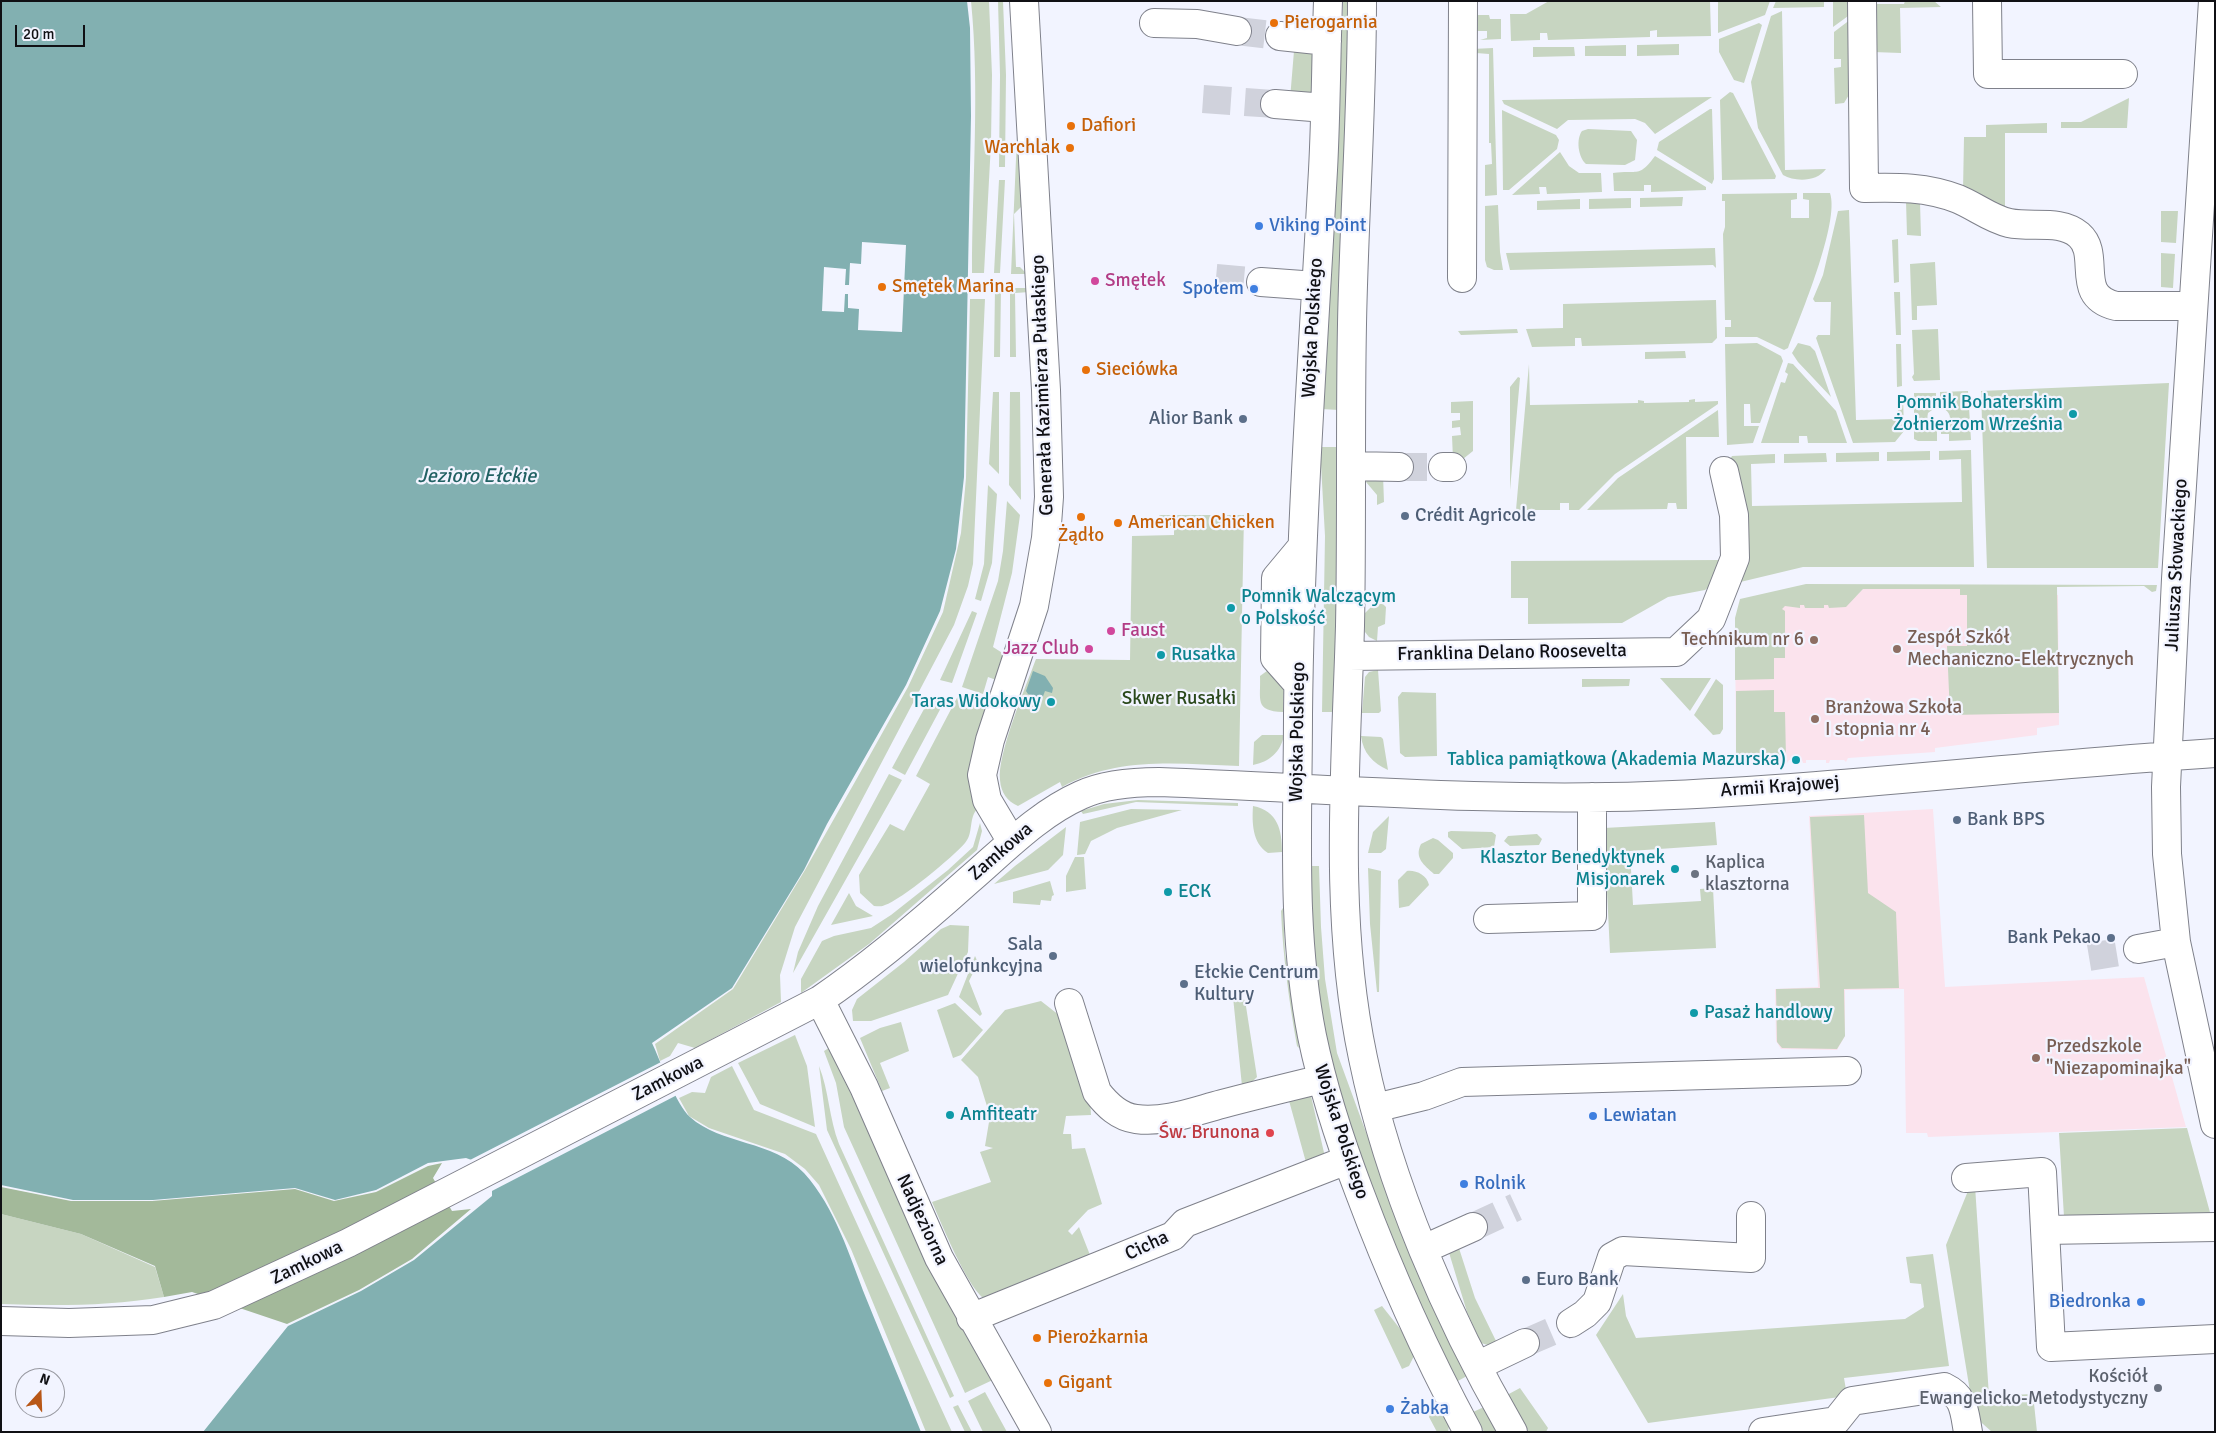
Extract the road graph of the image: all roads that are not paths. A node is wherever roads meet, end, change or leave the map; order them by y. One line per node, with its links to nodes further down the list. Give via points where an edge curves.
1 (1024, 1): 29 (street, Generała Kazimierza Pułaskiego, via 1046,390 1048,497 1046,538 1034,606 990,740 982,775 987,800)
2 (1328, 1): 11 (street, Wojska Polskiego)
3 (1362, 1): 20 (street, Wojska Polskiego, via 1362,91 1352,327)
4 (1463, 1): 16 (street)
5 (1862, 1): 19 (street, via 1864,188 1921,189 1959,200 2008,223 2069,228 2080,236 2086,246 2091,282 2096,296 2104,303 2116,306)
6 (1987, 1): 12 (street, via 1988,74)
7 (2213, 1): 15 (street, Juliusza Słowackiego)
8 (1154, 23): 9 (street, via 1197,24)
9 (1237, 31)
10 (1280, 36): 11 (street)
11 (1327, 41): 14 (street, Wojska Polskiego)
12 (2123, 74)
13 (1274, 104): 14 (street)
14 (1325, 108): 18 (street, Wojska Polskiego)
15 (2210, 110): 19 (street, Juliusza Słowackiego)
16 (1462, 278)
17 (1261, 282): 18 (street)
18 (1316, 286): 26 (street, Wojska Polskiego, via 1301,548)
19 (2192, 306): 25 (street, Juliusza Słowackiego)
20 (1353, 466): 21 (street); 23 (street, Wojska Polskiego)
21 (1399, 467)
22 (1724, 471): 23 (street, Franklina Delano Roosevelta, via 1734,515 1735,558 1711,619 1676,652)
23 (1349, 656): 27 (street, Wojska Polskiego)
24 (2215, 753): 25 (street, Armii Krajowej)
25 (2166, 756): 28 (street, Armii Krajowej, via 1912,778); 31 (street, Juliusza Słowackiego, via 2167,854)
26 (1297, 787): 27 (street, Zamkowa); 29 (street, Zamkowa, via 1159,782 1122,784 1067,801); 37 (street, Wojska Polskiego, via 1300,955 1306,1005)
27 (1345, 790): 28 (street, Armii Krajowej); 38 (street, Wojska Polskiego, via 1345,925 1350,984)
28 (1592, 797): 30 (street, via 1592,916)
29 (1012, 842): 33 (street, Zamkowa, via 892,948)
30 (1488, 919)
31 (2176, 942): 32 (street); 35 (street, Juliusza Słowackiego)
32 (2138, 949)
33 (820, 1000): 47 (street, Nadjeziorna, via 864,1087 939,1258); 48 (street, Zamkowa, via 441,1195 250,1290 205,1308 177,1316 127,1322)
34 (1069, 1003): 37 (street, via 1097,1092 1118,1113 1135,1119 1152,1120 1181,1114)
35 (2207, 1054): 39 (street, Juliusza Słowackiego)
36 (1847, 1071): 38 (street, via 1462,1082 1424,1096)
37 (1322, 1079): 40 (street, Wojska Polskiego)
38 (1375, 1108): 46 (street, Wojska Polskiego)
39 (2215, 1124)
40 (1348, 1160): 47 (street, Cicha, via 1185,1223 1173,1236); 54 (street, Wojska Polskiego, via 1413,1323)
41 (1966, 1178): 45 (street, via 2042,1172)
42 (1751, 1216): 49 (street, via 1752,1258 1623,1251 1612,1257 1597,1302)
43 (1473, 1227): 46 (street)
44 (2215, 1227): 45 (street)
45 (2045, 1230): 50 (street, via 2051,1347)
46 (1424, 1249): 52 (street, Wojska Polskiego)
47 (971, 1318): 53 (street, Nadjeziorna)
48 (1, 1321)
49 (1571, 1323)
50 (2215, 1339)
51 (1525, 1343): 52 (street)
52 (1477, 1366): 55 (street, Wojska Polskiego)
53 (1037, 1432)
54 (1468, 1432)
55 (1513, 1432)
56 (1763, 1432): 57 (street, via 1836,1420 1852,1401 1944,1387 1955,1392 1962,1401)
57 (1968, 1432)

